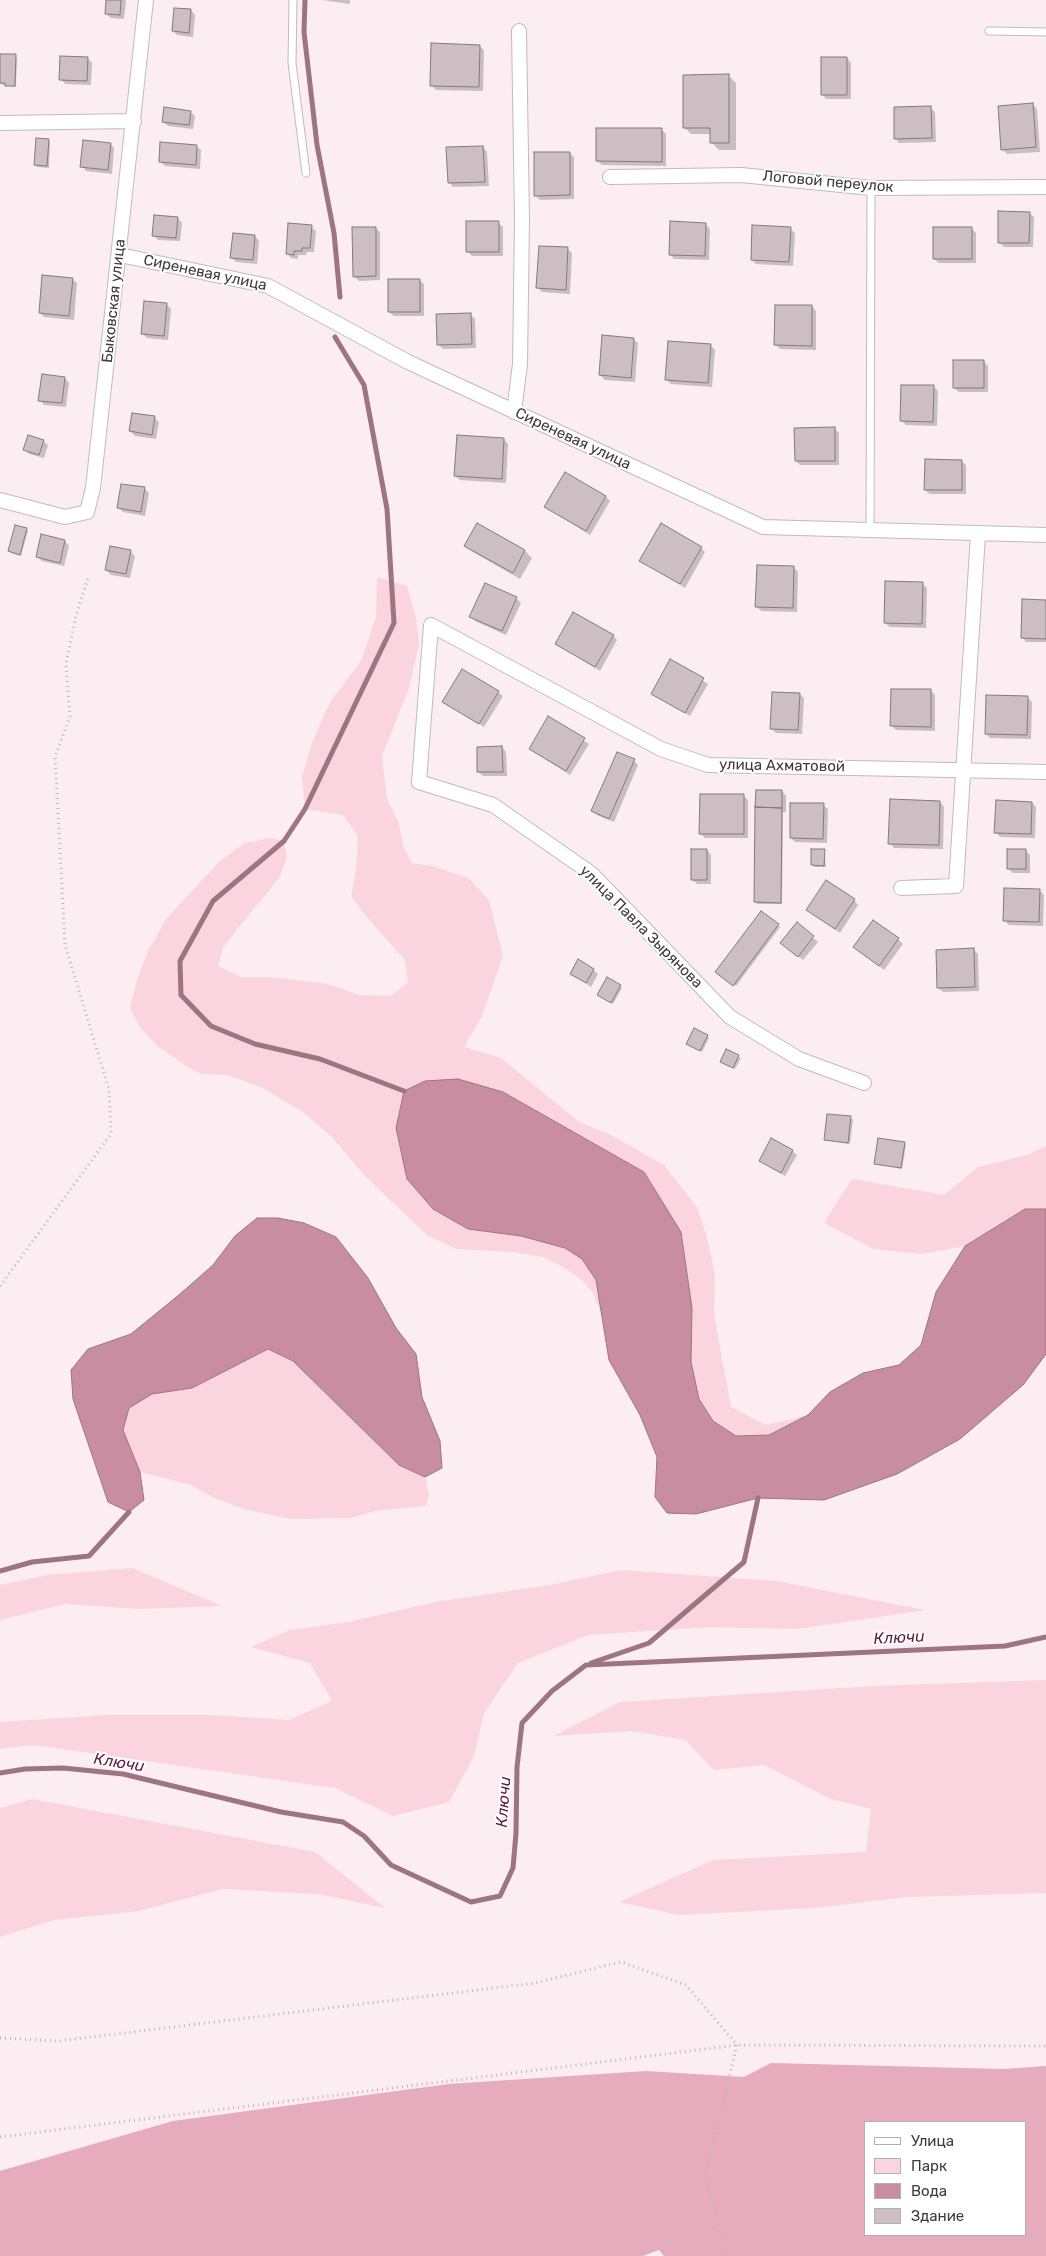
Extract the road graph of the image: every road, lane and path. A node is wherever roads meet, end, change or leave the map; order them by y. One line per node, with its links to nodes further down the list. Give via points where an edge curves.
1 (146, 0): 6 (street, Быковская улица)
2 (293, 0): 8 (lane, via 292,64)
3 (520, 31): 13 (street, via 520,364)
4 (989, 31): 5 (lane)
5 (1046, 32)
6 (134, 121): 7 (street); 12 (street, Быковская улица)
7 (0, 123)
8 (306, 173)
9 (610, 177): 11 (street, Логовой переулок, via 741,175)
10 (1046, 186): 11 (street, Логовой переулок)
11 (871, 188): 15 (lane)
12 (120, 255): 13 (street, Сиреневая улица, via 268,286 408,362); 14 (street, Быковская улица, via 88,512 65,517)
13 (514, 412): 15 (street, Сиреневая улица, via 763,527)
14 (0, 500)
15 (870, 531): 16 (street, Сиреневая улица)
16 (978, 534): 17 (street, Сиреневая улица); 20 (street)
17 (1046, 535)
18 (88, 575): 24 (path, via 66,664 70,716 55,758 65,945 110,1089 111,1134)
19 (431, 625): 20 (street, улица Ахматовой, via 661,749 708,765); 23 (street, улица Павла Зырянова, via 419,782 494,805 592,874 730,1017 799,1059)
20 (964, 769): 21 (street, улица Ахматовой); 22 (street, via 956,886)
21 (1046, 772)
22 (901, 888)
23 (864, 1083)
24 (0, 1286)
25 (0, 2038): 26 (path, via 58,2041 535,1983 621,1962 686,1985)
26 (737, 2046): 27 (path); 28 (path); 29 (path, via 705,2175)
27 (1046, 2046)
28 (0, 2138)
29 (727, 2256)

